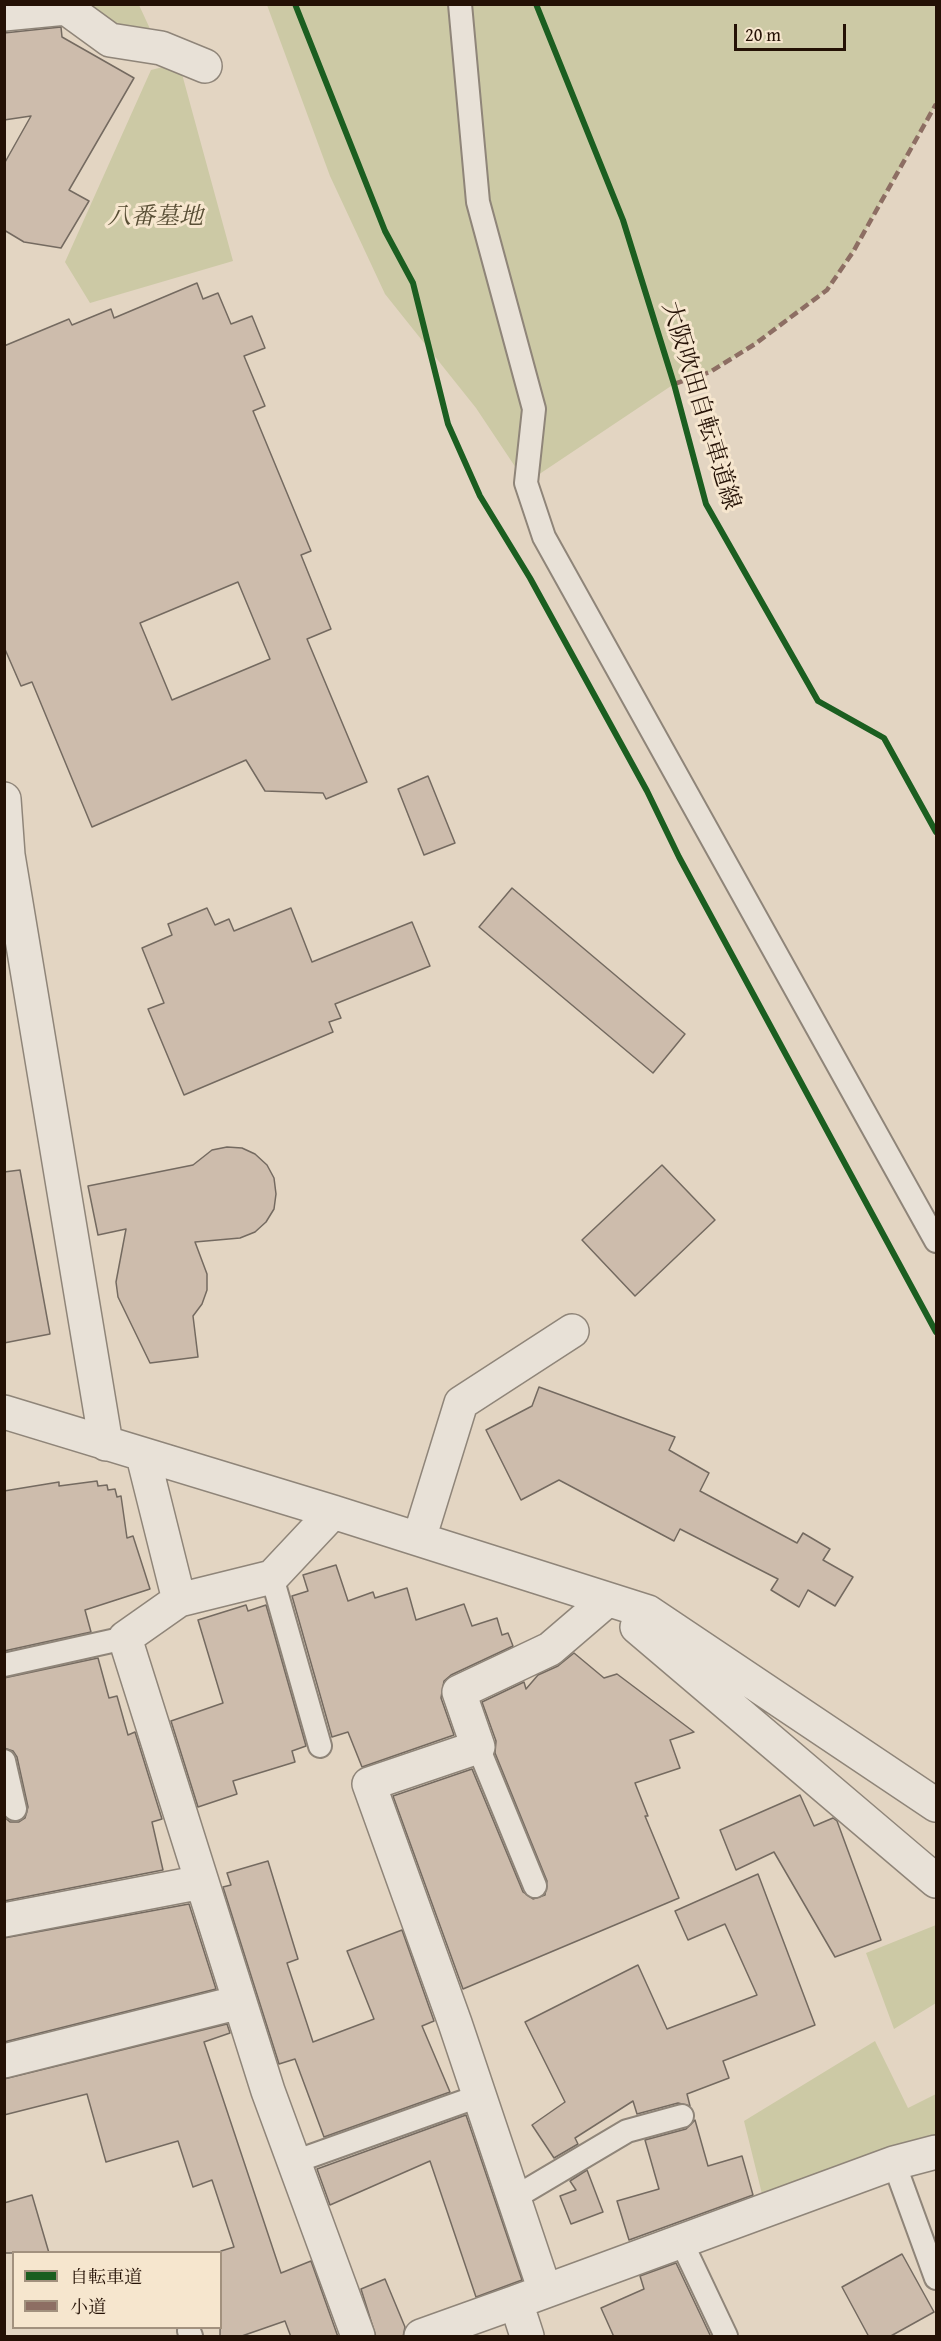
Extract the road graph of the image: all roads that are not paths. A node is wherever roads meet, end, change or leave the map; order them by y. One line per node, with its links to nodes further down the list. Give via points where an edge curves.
1 (460, 4): 6 (lane, via 478,202 534,409 526,483 544,537)
2 (65, 6): 3 (street); 4 (street, via 110,40 160,48)
3 (4, 14)
4 (205, 66)
5 (4, 799): 9 (street, via 8,855)
6 (936, 1241)
7 (572, 1331): 12 (street, via 461,1403)
8 (4, 1412): 9 (street)
9 (106, 1444): 10 (street)
10 (142, 1456): 11 (street); 14 (street)
11 (333, 1512): 12 (street); 13 (street)
12 (419, 1539): 15 (street)
13 (272, 1577): 14 (street); 18 (lane)
14 (179, 1600): 16 (street)
15 (606, 1601): 19 (street, via 550,1649 459,1692); 21 (street, via 648,1612); 23 (street)
16 (126, 1638): 17 (lane); 24 (street)
17 (4, 1665)
18 (320, 1746)
19 (478, 1747): 25 (lane); 29 (street, via 369,1784)
20 (4, 1761): 22 (lane)
21 (936, 1805)
22 (15, 1809)
23 (936, 1881)
24 (202, 1882): 26 (street); 27 (street)
25 (535, 1886)
26 (4, 1920)
27 (240, 2002): 28 (street); 32 (street)
28 (4, 2061)
29 (479, 2096): 32 (lane); 34 (street)
30 (682, 2116): 34 (lane, via 627,2131)
31 (936, 2152): 33 (street)
32 (294, 2162): 38 (street)
33 (894, 2163): 35 (street); 36 (lane)
34 (514, 2198): 37 (street)
35 (681, 2241): 37 (street); 41 (lane)
36 (936, 2278)
37 (530, 2296): 39 (street); 40 (street)
38 (358, 2337)
39 (421, 2337)
40 (527, 2337)
41 (726, 2337)

